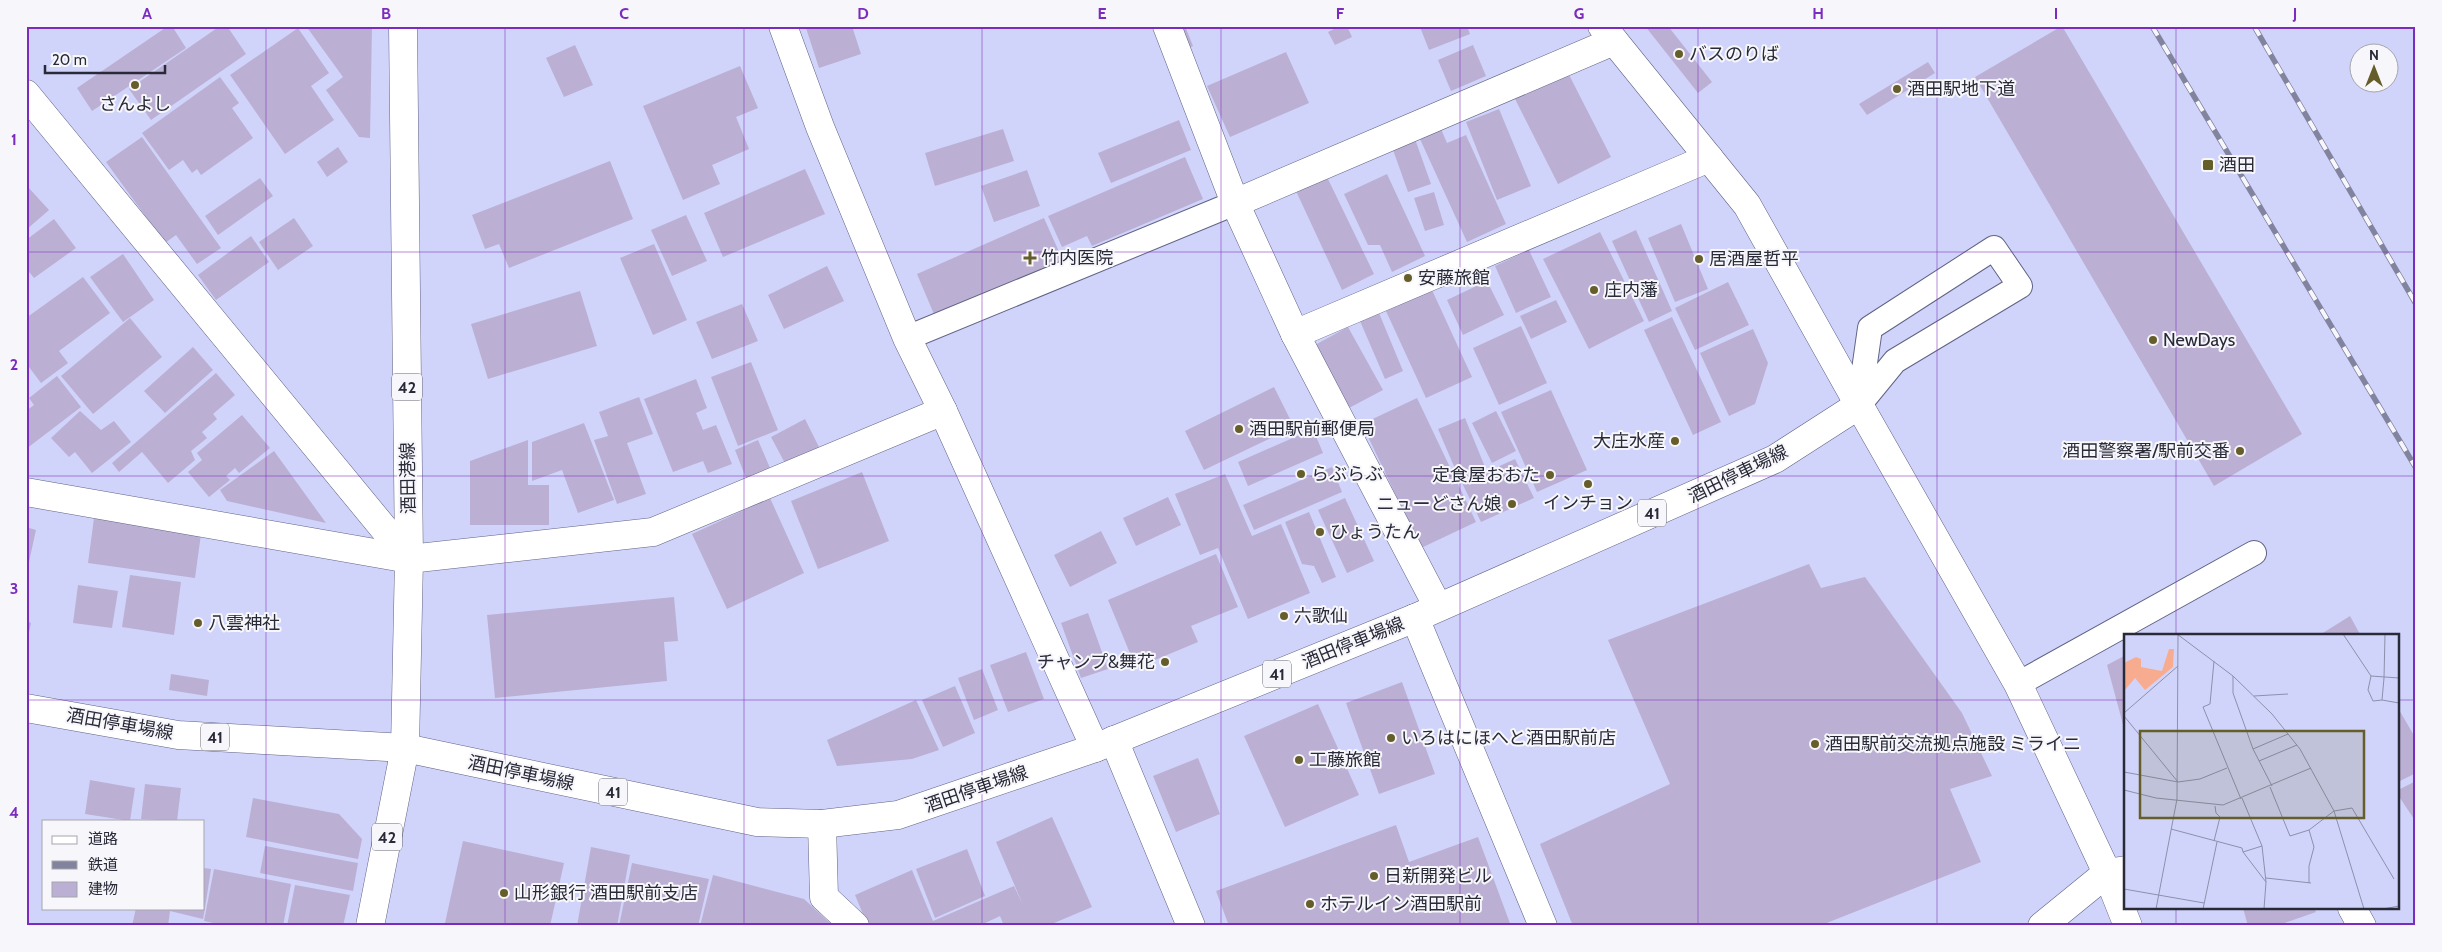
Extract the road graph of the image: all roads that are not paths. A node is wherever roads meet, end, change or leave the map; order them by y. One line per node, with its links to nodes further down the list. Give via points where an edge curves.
1 (404, 26): 14 (street, 酒田港線 / 42)
2 (783, 26): 9 (street, via 820,127)
3 (1168, 26): 7 (street)
4 (1608, 34): 6 (street); 7 (street)
5 (26, 94): 14 (street)
6 (1709, 158): 8 (street); 10 (street, via 1747,205)
7 (1235, 203): 8 (street); 9 (lane)
8 (1295, 334): 15 (street)
9 (907, 338): 11 (street)
10 (1859, 405): 10 (lane, via 1870,328 1994,248 2020,286 1894,361); 15 (street, 酒田停車場線 / 41, via 1775,459); 16 (street)
11 (943, 410): 14 (street, via 653,532); 18 (street)
12 (26, 492): 14 (street)
13 (2254, 554): 16 (lane)
14 (409, 560): 19 (street, 酒田港線 / 42)
15 (1427, 613): 18 (street, 酒田停車場線 / 41); 28 (street)
16 (2018, 684): 21 (street)
17 (26, 708): 19 (street, 酒田停車場線 / 41, via 178,735)
18 (1105, 744): 20 (street, 酒田停車場線 / 41, via 898,815); 27 (street)
19 (405, 748): 20 (street, 酒田停車場線 / 41, via 757,822); 25 (street, 酒田港線 / 42)
20 (822, 824): 26 (street, via 824,897)
21 (2117, 872): 22 (street); 29 (street)
22 (2124, 906)
23 (2125, 910): 30 (street)
24 (2353, 910): 31 (street)
25 (370, 926)
26 (855, 926)
27 (1191, 926)
28 (1543, 926)
29 (2042, 926)
30 (2128, 926)
31 (2362, 926)

